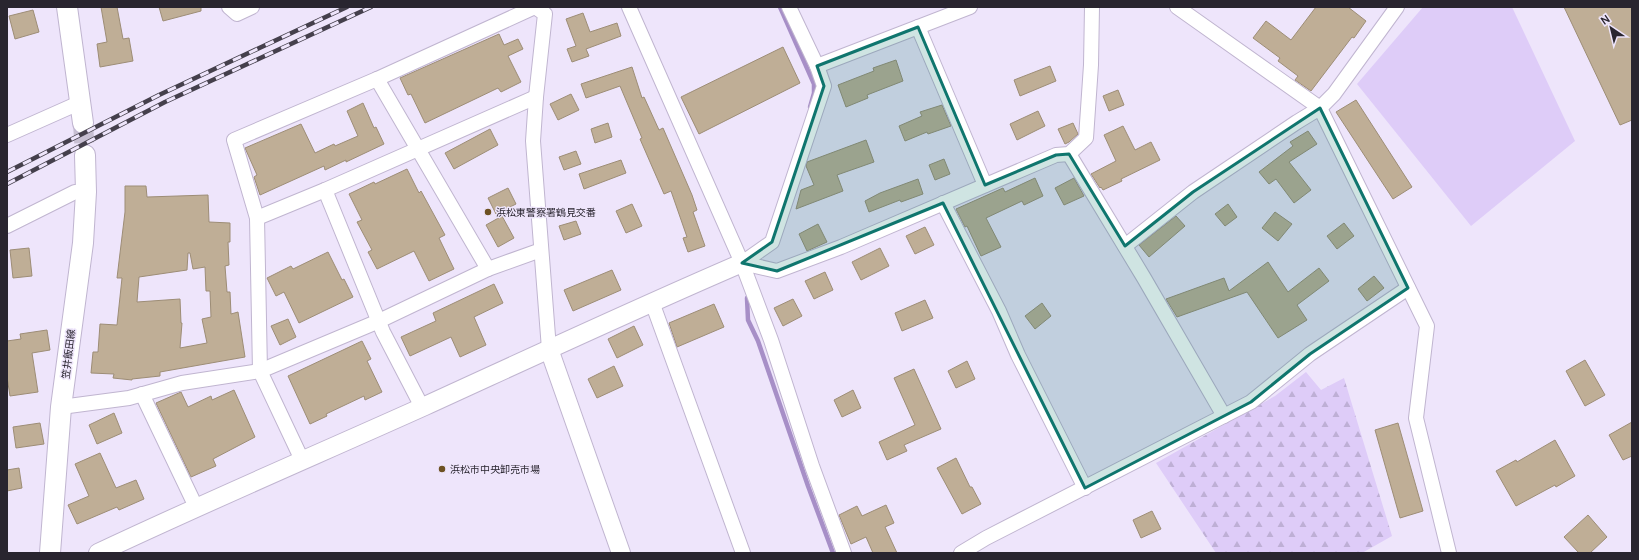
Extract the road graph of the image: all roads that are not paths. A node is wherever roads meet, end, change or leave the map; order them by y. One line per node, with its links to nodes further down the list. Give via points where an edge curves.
1 (67, 7): 14 (main road)
2 (229, 7): 3 (street, via 237,14)
3 (252, 7)
4 (629, 7): 29 (street)
5 (789, 7): 11 (street)
6 (970, 7): 10 (street)
7 (1092, 7): 19 (street, via 1086,138)
8 (1177, 7): 15 (street)
9 (1397, 7): 15 (street, via 1334,94)
10 (918, 27): 11 (street); 21 (street)
11 (817, 66): 29 (street, via 824,86 772,242)
12 (377, 79): 13 (street, via 535,7 546,14); 18 (street); 25 (street, via 234,140)
13 (536, 97): 18 (street); 28 (street, via 533,141)
14 (80, 103): 16 (main road); 17 (street)
15 (1320, 108): 27 (street, via 1193,192); 31 (street)
16 (83, 123)
17 (7, 135)
18 (417, 149): 22 (street); 30 (street)
19 (1069, 154): 21 (street, via 1056,155); 27 (street)
20 (85, 155): 23 (main road, 笠井飯田線)
21 (985, 185): 24 (street)
22 (325, 190): 25 (street); 33 (street)
23 (86, 192): 26 (street, via 75,192); 37 (main road, 笠井飯田線, via 83,243)
24 (943, 203): 29 (street, via 777,270); 41 (street)
25 (257, 218): 35 (street)
26 (7, 226)
27 (1125, 246): 39 (street)
28 (541, 250): 30 (street); 34 (street)
29 (742, 263): 32 (street); 47 (street)
30 (488, 270): 33 (street)
31 (1408, 288): 39 (street, via 1310,354 1251,402); 49 (street, via 1427,326 1416,418)
32 (652, 302): 34 (street); 46 (street)
33 (379, 321): 35 (street); 38 (street)
34 (549, 349): 38 (street); 45 (street)
35 (260, 371): 36 (street, via 182,383); 40 (street)
36 (142, 394): 37 (street, via 130,398); 42 (street)
37 (61, 407): 43 (main road, 笠井飯田線)
38 (422, 407): 40 (street)
39 (1224, 416): 41 (street)
40 (302, 460): 42 (street)
41 (1085, 488): 48 (street)
42 (196, 507): 44 (street)
43 (50, 553)
44 (98, 553)
45 (621, 553)
46 (743, 553)
47 (844, 553)
48 (961, 553)
49 (1449, 553)

